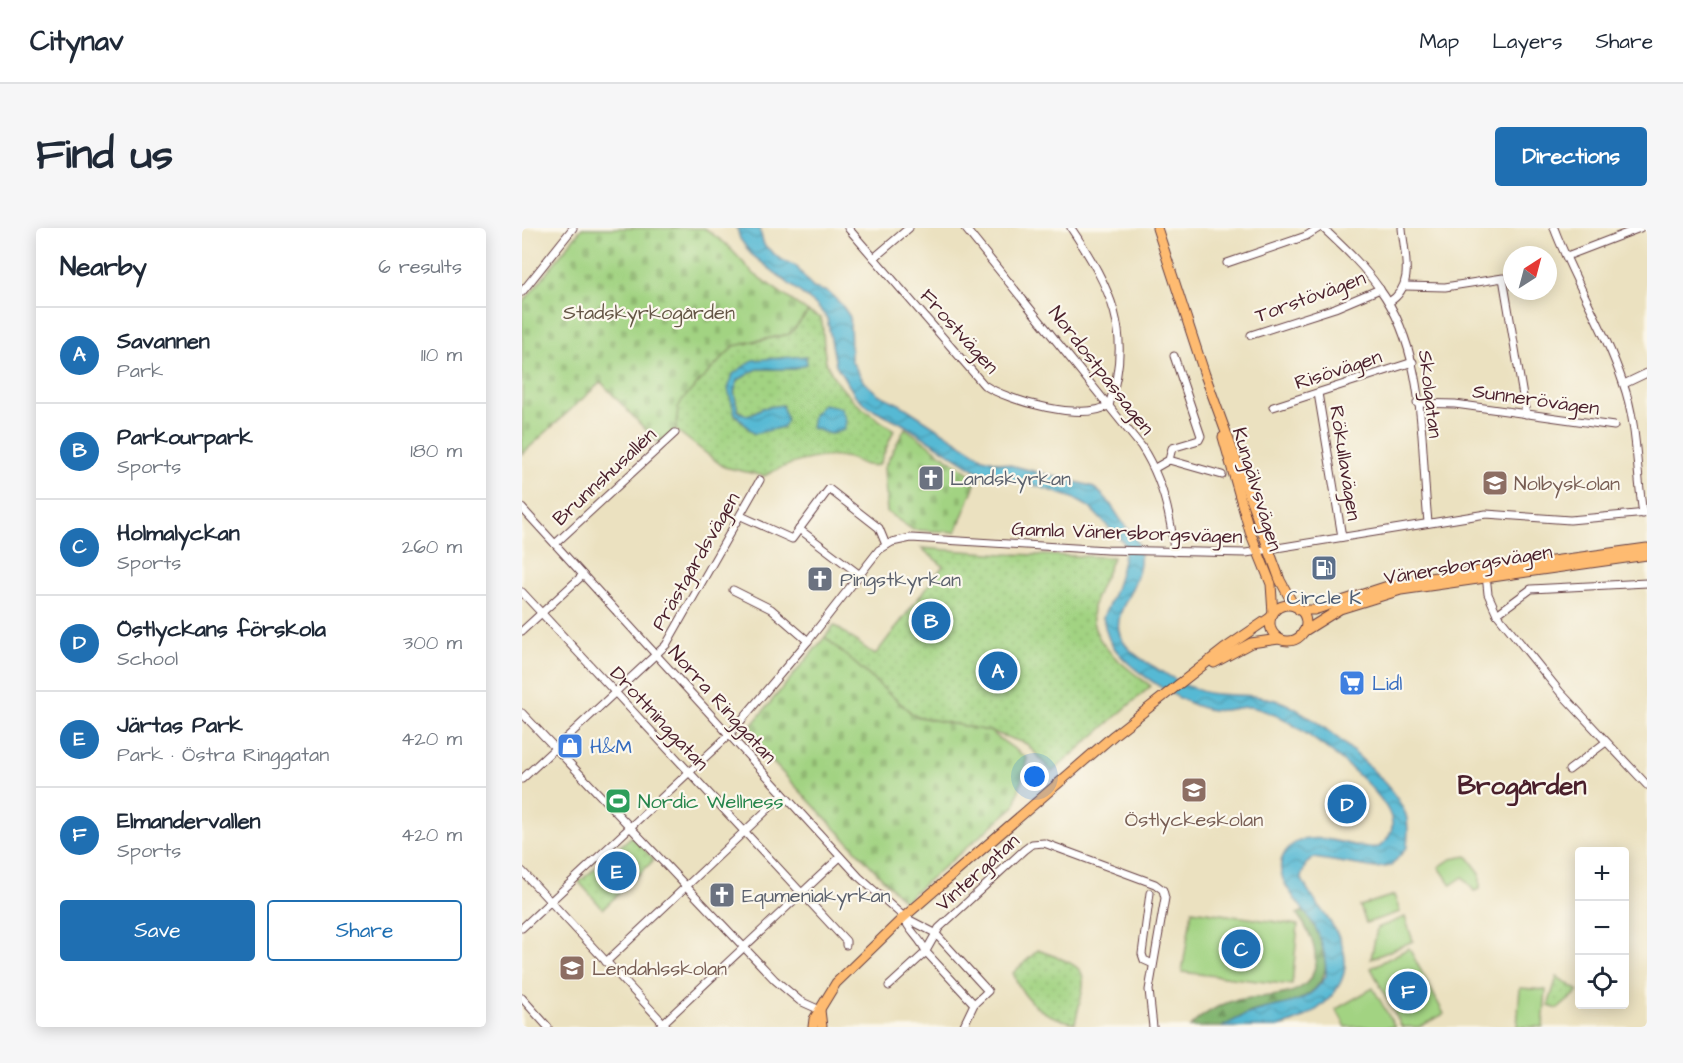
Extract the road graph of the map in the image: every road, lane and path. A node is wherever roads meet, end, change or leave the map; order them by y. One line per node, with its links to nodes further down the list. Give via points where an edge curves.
1 (573, 228): 16 (street)
2 (848, 228): 12 (street, Frostvägen)
3 (909, 228): 12 (street)
4 (965, 228): 26 (street, Nordostpassagen)
5 (1071, 228): 26 (street, via 1099,274 1118,324 1120,351)
6 (1157, 228): 22 (main road, Kungälvsvägen)
7 (1321, 228): 13 (street); 15 (street, Skolgatan)
8 (1402, 228): 14 (street)
9 (1554, 228): 11 (street)
10 (1640, 228): 11 (street)
11 (1568, 256): 23 (street)
12 (874, 258): 26 (street, Frostvägen, via 971,372 994,391 1038,406 1095,411)
13 (1227, 263)
14 (1405, 286): 17 (street); 28 (street, via 1445,287 1503,278)
15 (1380, 289): 17 (street, Skolgatan); 18 (street, Torstövägen)
16 (522, 292)
17 (1389, 302): 20 (street, Skolgatan)
18 (1251, 335)
19 (1174, 356): 31 (street, via 1201,436 1170,450)
20 (1413, 362): 24 (street, Risövägen); 25 (street, Skolgatan)
21 (1647, 373): 23 (street)
22 (1205, 375): 46 (main road, Kungälvsvägen); 48 (main road, Kungälvsvägen)
23 (1624, 384): 36 (street)
24 (1318, 393): 27 (street, Risövägen); 42 (street, Rökullavägen)
25 (1417, 403): 28 (street, Sunnerövägen); 40 (street, Skolgatan)
26 (1109, 405): 32 (street, Nordostpassagen)
27 (1273, 407)
28 (1526, 414): 29 (street, Sunnerövägen)
29 (1614, 426)
30 (675, 433): 43 (street, Brunnshusallén)
31 (1169, 460): 32 (street); 33 (street)
32 (1155, 468): 47 (street, Nordostpassagen, via 1168,509)
33 (1222, 475)
34 (760, 480): 38 (street, Prästgårdsvägen)
35 (522, 508): 37 (street, Norra Ringgatan)
36 (1645, 514): 40 (street, Gamla Vänersborgsvägen, via 1570,520 1486,514)
37 (529, 516): 39 (street); 43 (street, Norra Ringgatan)
38 (741, 516): 41 (street, via 792,539); 64 (street, Prästgårdsvägen, via 666,645)
39 (522, 522)
40 (1428, 522): 42 (street, Gamla Vänersborgsvägen)
41 (799, 529): 44 (street, via 829,489 879,528); 52 (street)
42 (1342, 537): 46 (street, Gamla Vänersborgsvägen)
43 (555, 544): 51 (street, Norra Ringgatan)
44 (886, 545): 47 (street, Gamla Vänersborgsvägen, via 911,538); 52 (street)
45 (1647, 548): 50 (main road, Vänersborgsvägen)
46 (1270, 549): 48 (street, Gamla Vänersborgsvägen); 56 (main road, Kungälvsvägen, via 1280,580)
47 (1174, 552): 48 (street, Gamla Vänersborgsvägen)
48 (1257, 552): 59 (main road, Kungälvsvägen, via 1270,584)
49 (1647, 555): 50 (main road, Vänersborgsvägen)
50 (1486, 574): 56 (main road, Vänersborgsvägen, via 1400,582 1314,610); 58 (street, via 1488,594); 61 (main road, Vänersborgsvägen, via 1374,597 1335,611)
51 (584, 575): 57 (street); 64 (street, Norra Ringgatan)
52 (860, 575): 63 (street)
53 (1647, 583): 58 (street, via 1531,589)
54 (733, 590): 63 (street, via 771,609)
55 (522, 592): 57 (street, Drottninggatan)
56 (1297, 608): 59 (main road, via 1280,607); 61 (main road, via 1305,620)
57 (542, 613): 60 (street); 66 (street, Drottninggatan)
58 (1497, 614): 69 (street)
59 (1272, 616): 62 (main road, via 1271,629); 65 (main road)
60 (522, 631)
61 (1303, 632): 62 (main road, via 1293,640)
62 (1279, 639): 65 (main road, via 1251,643)
63 (808, 641): 68 (street)
64 (656, 655): 66 (street, Prästgårdsvägen); 68 (street, Norra Ringgatan)
65 (1193, 674): 84 (main road, via 1160,697)
66 (615, 693): 70 (street, Prästgårdsvägen); 72 (street, Drottninggatan)
67 (522, 713): 70 (street)
68 (729, 735): 72 (street); 75 (street, Norra Ringgatan)
69 (1606, 742): 71 (street); 74 (street)
70 (556, 748): 73 (street, Prästgårdsvägen); 76 (street)
71 (1569, 770)
72 (688, 773): 76 (street); 77 (street, Drottninggatan)
73 (522, 779)
74 (1647, 784)
75 (783, 795): 77 (street); 78 (street, Norra Ringgatan)
76 (631, 827): 80 (street); 83 (street)
77 (744, 832): 80 (street); 81 (street, Drottninggatan)
78 (840, 857): 81 (street); 84 (street, Norra Ringgatan)
79 (522, 871): 83 (street)
80 (685, 884): 88 (street); 90 (street)
81 (802, 893): 87 (street, Drottninggatan, via 846,940); 88 (street)
82 (1150, 893): 91 (street, via 1142,954 1144,960)
83 (549, 903): 85 (street); 90 (street)
84 (904, 917): 86 (street); 89 (street); 95 (main road, via 836,983)
85 (522, 928)
86 (935, 933): 89 (street, Vintergatan); 91 (street, Vintergatan, via 1037,842 1163,890 1165,898); 94 (street, via 988,991)
87 (846, 945)
88 (745, 946): 95 (street, via 787,991); 96 (street)
89 (926, 951): 92 (street); 94 (street)
90 (606, 962): 96 (street)
91 (1153, 964): 101 (street, via 1149,990)
92 (889, 986)
93 (522, 998): 97 (street)
94 (974, 1004): 100 (street)
95 (820, 1010): 98 (main road); 99 (main road)
96 (663, 1026)
97 (548, 1027)
98 (813, 1027)
99 (822, 1027)
100 (963, 1027)
101 (1153, 1027)

